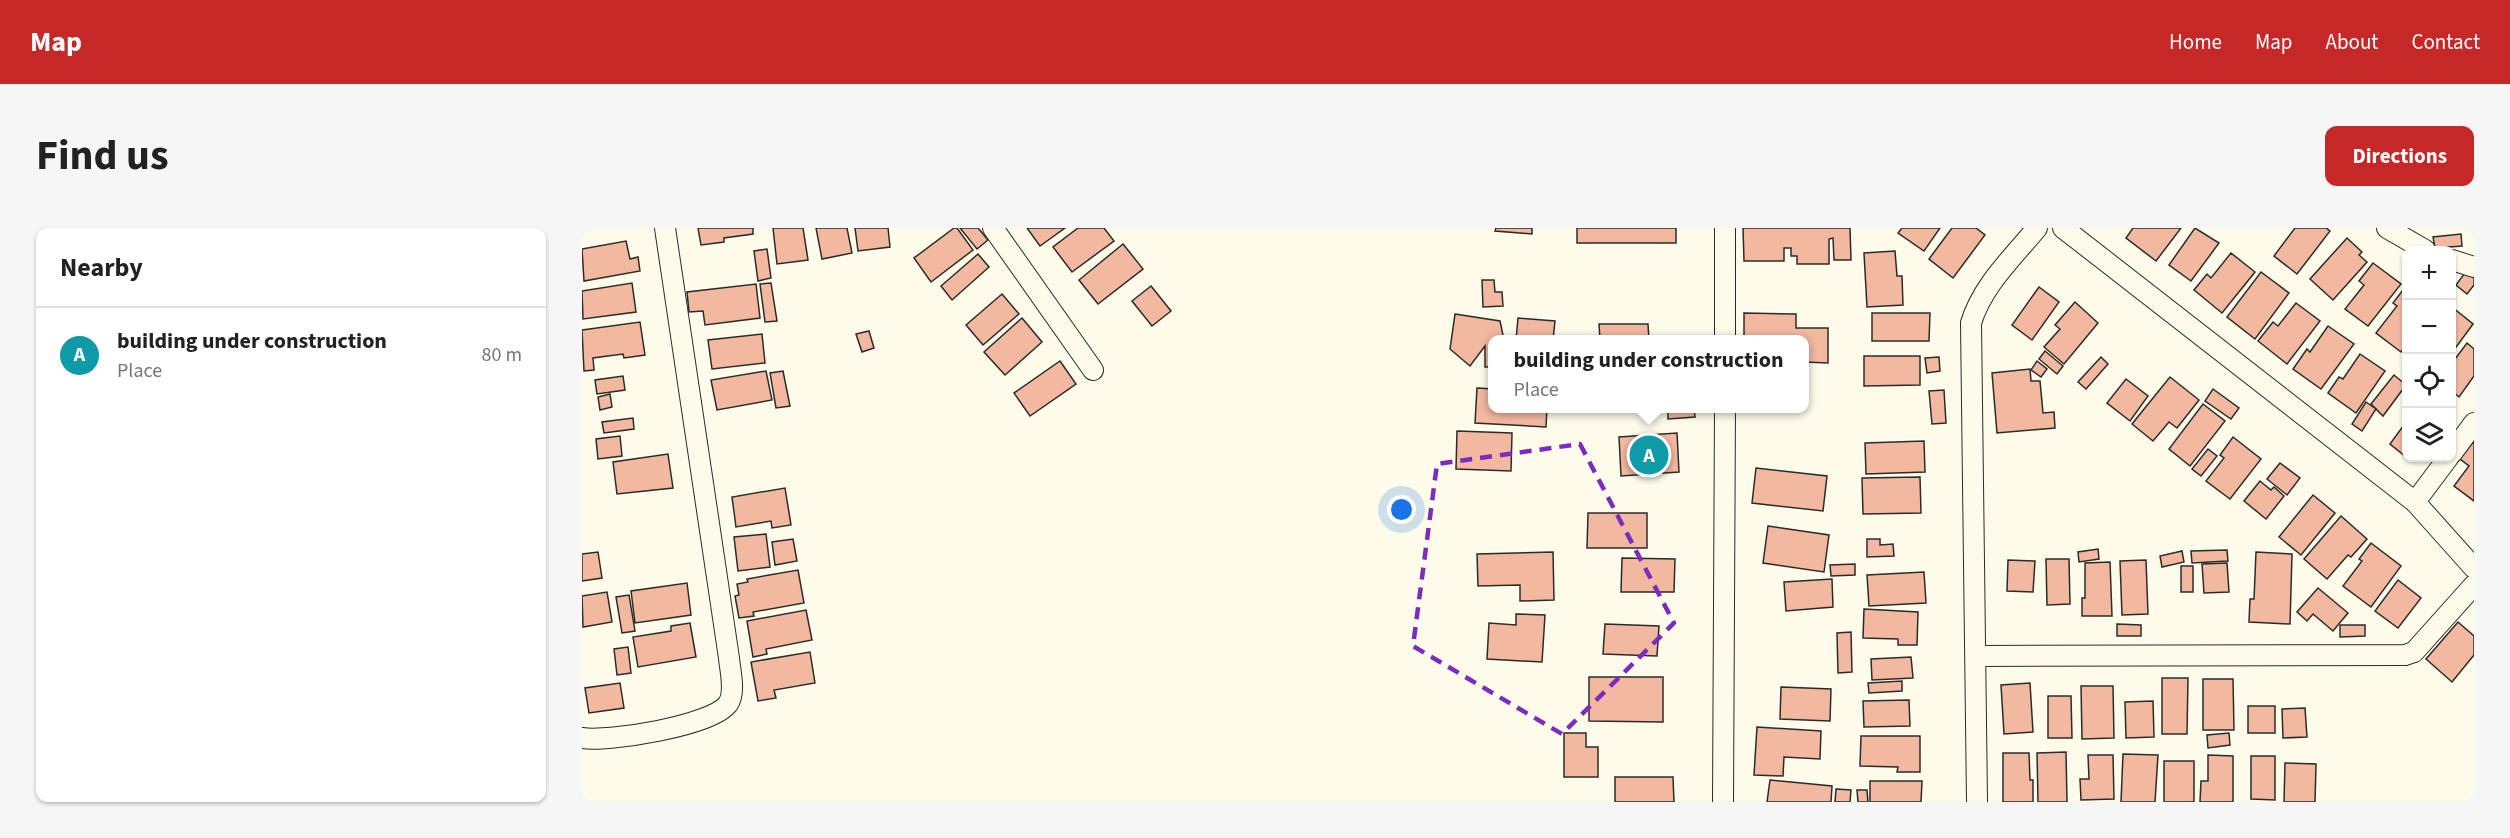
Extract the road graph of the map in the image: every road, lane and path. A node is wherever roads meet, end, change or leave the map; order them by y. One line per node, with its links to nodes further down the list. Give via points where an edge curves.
1 (665, 228): 20 (street, via 732,693 722,709 693,722 636,735)
2 (993, 228): 11 (street)
3 (1725, 228): 10 (street)
4 (2037, 228): 19 (street, via 1976,304 1971,322)
5 (2063, 228): 16 (street)
6 (2387, 228): 7 (street)
7 (2418, 246)
8 (2456, 262): 9 (street)
9 (2474, 267)
10 (1725, 335)
11 (1094, 370)
12 (1725, 413): 21 (street)
13 (2474, 423): 14 (street)
14 (2456, 446)
15 (2445, 462): 16 (street)
16 (2415, 502): 17 (street)
17 (2474, 568)
18 (2474, 585): 19 (street, via 2414,652 2405,655)
19 (1977, 656): 22 (street)
20 (582, 738)
21 (1723, 802)
22 (1977, 802)

